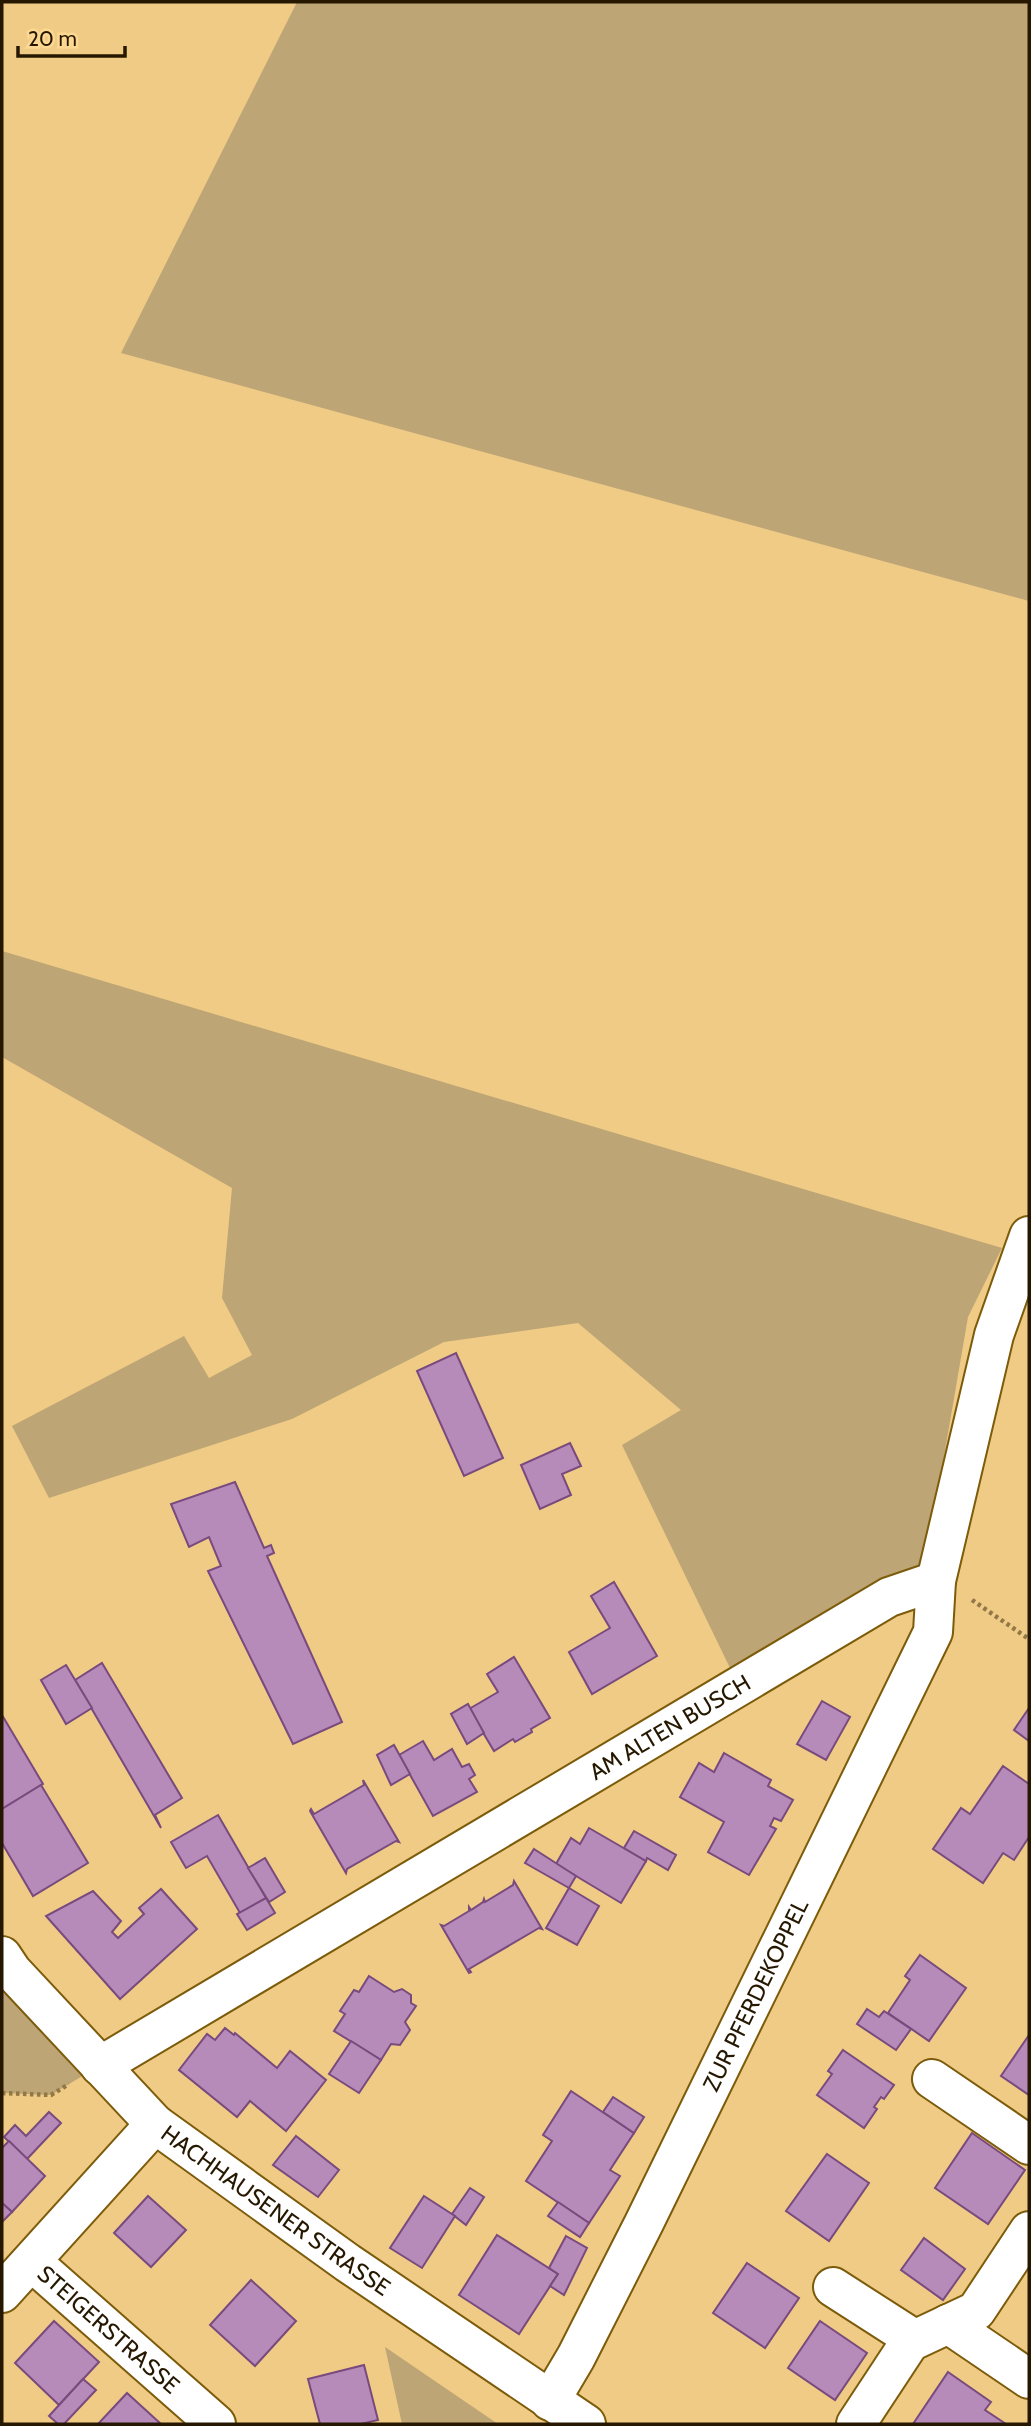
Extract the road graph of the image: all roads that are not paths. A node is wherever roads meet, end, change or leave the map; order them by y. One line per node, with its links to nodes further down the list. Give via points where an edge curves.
1 (1029, 1236): 2 (street, via 994,1335)
2 (936, 1581): 4 (street, AM ALTEN BUSCH, via 889,1597); 14 (street, ZUR PFERDEKOPPEL, via 933,1632 644,2223)
3 (2, 1956): 4 (street, HACHHAUSENER STRASSE)
4 (100, 2066): 6 (street, HACHHAUSENER STRASSE)
5 (932, 2079): 7 (street)
6 (155, 2124): 9 (street, STEIGERSTRASSE); 14 (street, HACHHAUSENER STRASSE)
7 (1029, 2144)
8 (1029, 2231): 12 (street, via 976,2311)
9 (32, 2262): 11 (street, STEIGERSTRASSE); 15 (street, STEIGERSTRASSE)
10 (833, 2287): 12 (street)
11 (2, 2293)
12 (931, 2332): 13 (street); 17 (street, via 910,2342)
13 (1029, 2379)
14 (550, 2400): 16 (street, HACHHAUSENER STRASSE)
15 (216, 2424)
16 (586, 2424)
17 (856, 2424)

